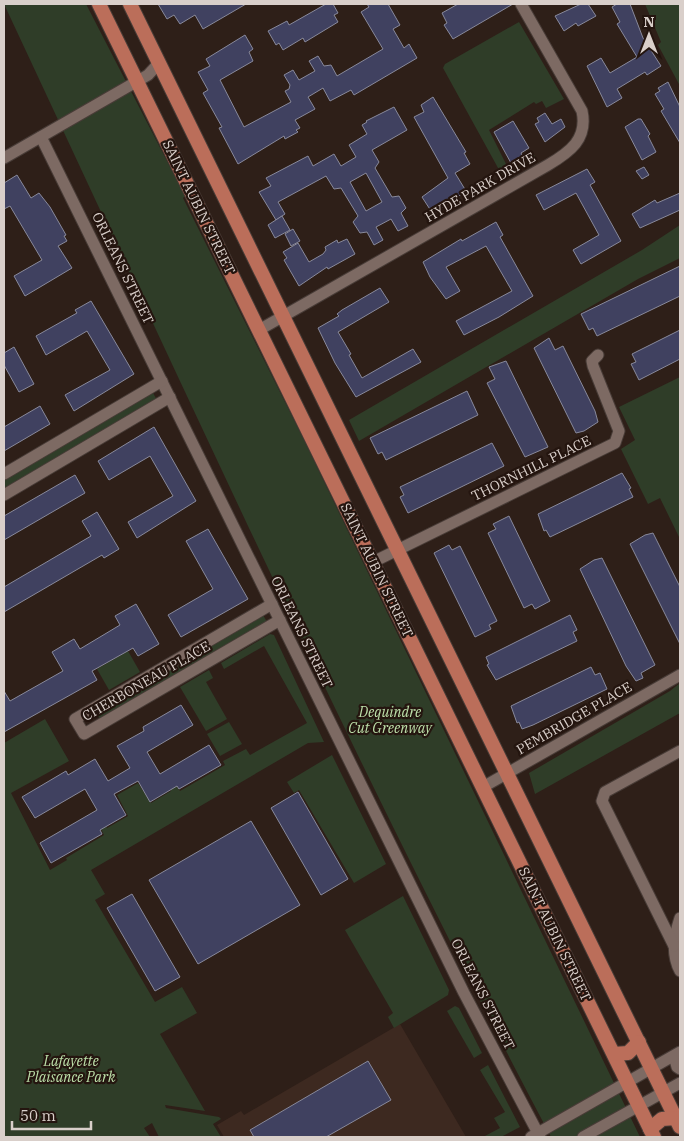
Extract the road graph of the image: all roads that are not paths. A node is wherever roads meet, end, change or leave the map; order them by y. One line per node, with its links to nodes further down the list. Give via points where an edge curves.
1 (130, 4): 4 (main road, SAINT AUBIN STREET)
2 (521, 4): 8 (street, HYDE PARK DRIVE, via 582,111 583,128 575,146 548,165)
3 (103, 6): 5 (main road, SAINT AUBIN STREET)
4 (159, 63): 5 (street); 8 (main road, SAINT AUBIN STREET)
5 (137, 81): 6 (street); 9 (main road, SAINT AUBIN STREET)
6 (41, 138): 7 (street); 11 (street, ORLEANS STREET)
7 (4, 158)
8 (283, 318): 9 (street, HYDE PARK DRIVE); 15 (main road, SAINT AUBIN STREET)
9 (259, 330): 16 (main road, SAINT AUBIN STREET)
10 (598, 355): 15 (street, THORNHILL PLACE, via 592,361 619,431 615,443)
11 (162, 381): 12 (street, ORLEANS STREET); 13 (street)
12 (170, 397): 14 (street); 17 (street, ORLEANS STREET)
13 (4, 474)
14 (4, 495)
15 (397, 550): 16 (street, THORNHILL PLACE); 21 (main road, SAINT AUBIN STREET)
16 (373, 562): 22 (main road, SAINT AUBIN STREET)
17 (272, 604): 18 (street, ORLEANS STREET); 18 (street, CHERBONEAU PLACE, via 75,719 84,734)
18 (280, 620): 37 (street, ORLEANS STREET)
19 (680, 675): 21 (street, PEMBRIDGE PLACE)
20 (680, 751): 24 (street, via 605,792 602,800)
21 (507, 774): 22 (street, PEMBRIDGE PLACE); 26 (main road, SAINT AUBIN STREET)
22 (483, 787): 27 (main road, SAINT AUBIN STREET)
23 (680, 918): 24 (street)
24 (674, 946): 25 (street)
25 (680, 971)
26 (639, 1042): 27 (main road, via 628,1053); 29 (main road, SAINT AUBIN STREET)
27 (614, 1054): 31 (main road, SAINT AUBIN STREET)
28 (677, 1054): 29 (street); 30 (street, via 677,1067)
29 (652, 1069): 31 (street); 33 (main road, SAINT AUBIN STREET)
30 (680, 1069)
31 (629, 1083): 34 (main road, SAINT AUBIN STREET); 37 (street)
32 (680, 1083): 33 (street)
33 (664, 1092): 34 (street); 35 (main road, SAINT AUBIN STREET)
34 (639, 1105): 36 (main road, SAINT AUBIN STREET); 38 (street)
35 (678, 1123): 36 (main road, via 662,1119)
36 (652, 1133)
37 (536, 1136)
38 (583, 1137)

